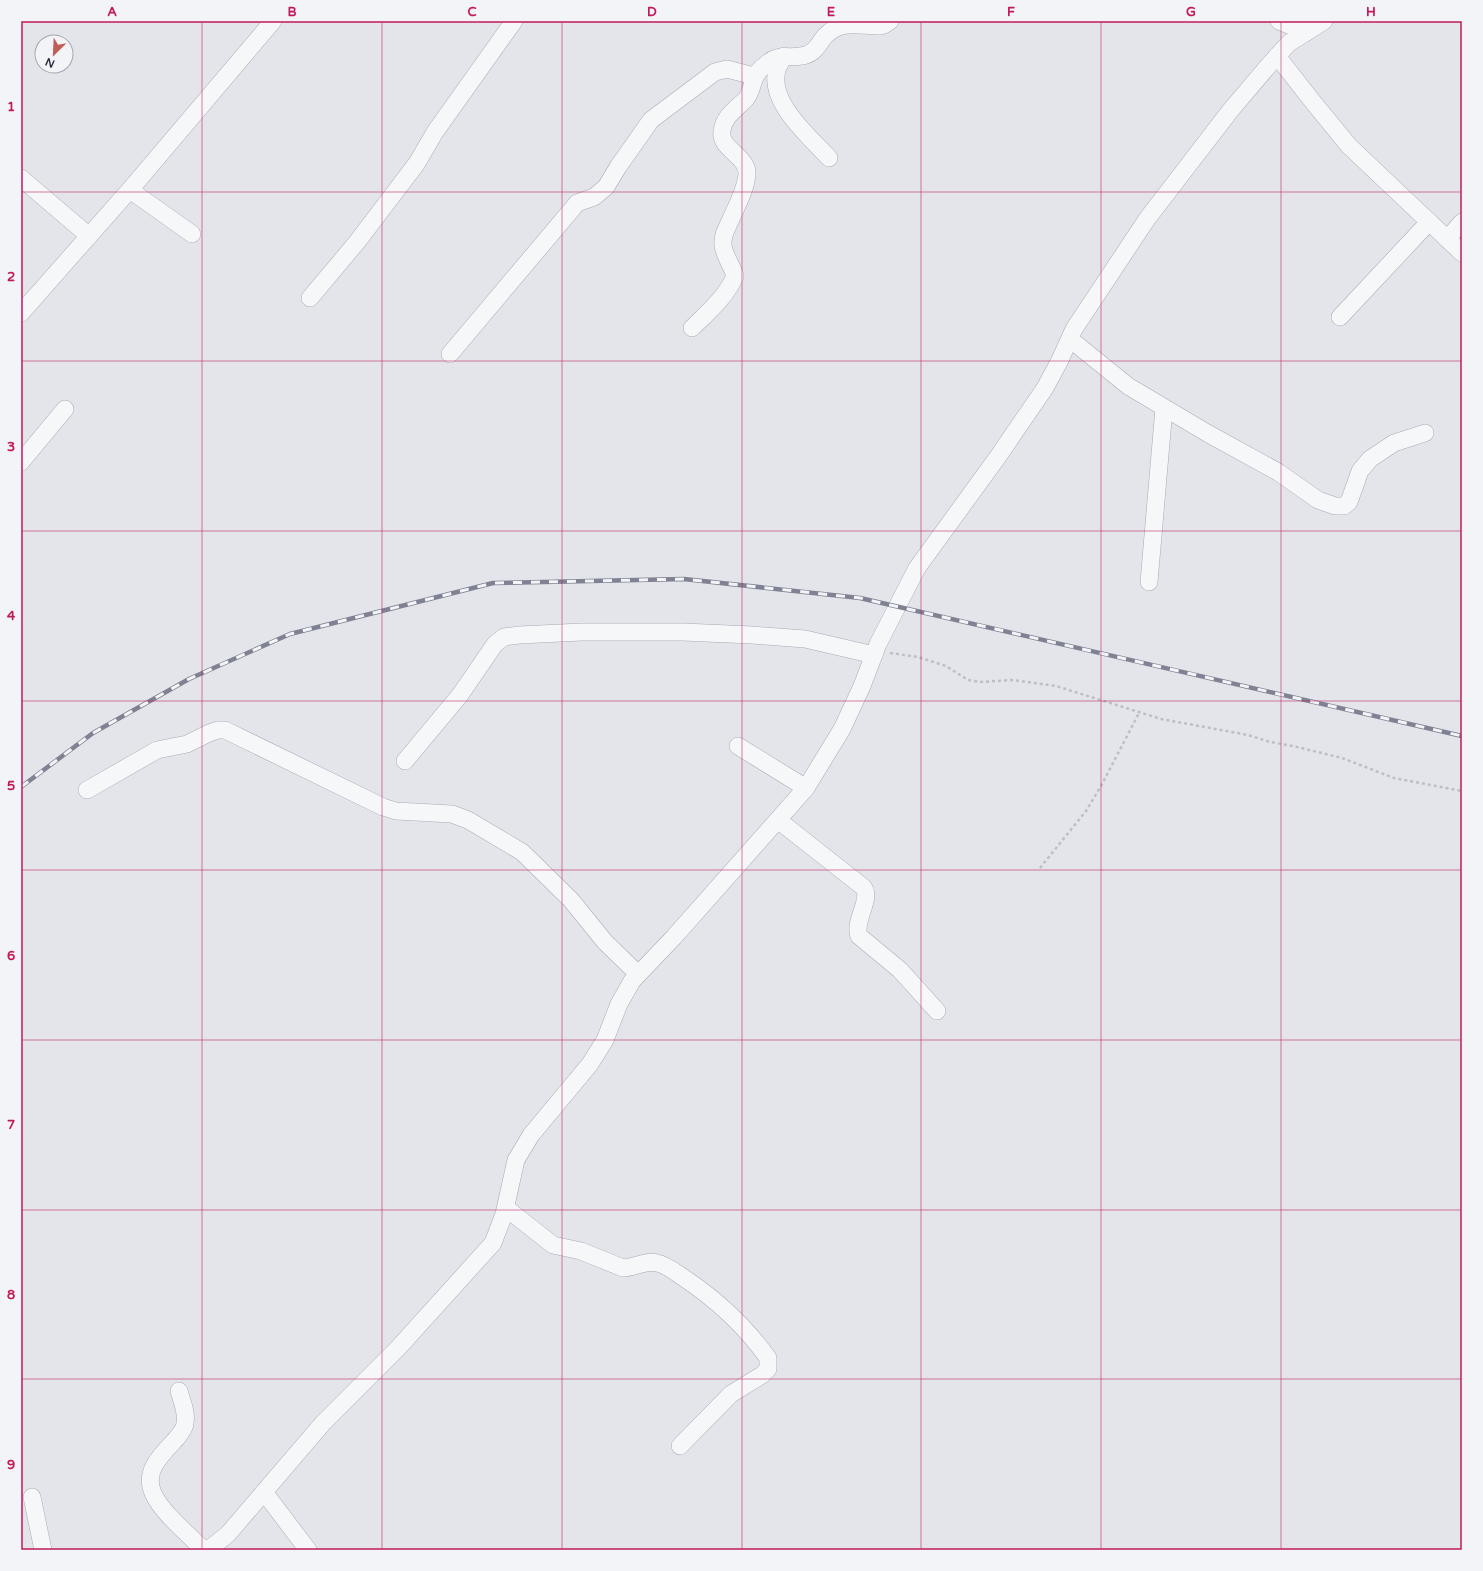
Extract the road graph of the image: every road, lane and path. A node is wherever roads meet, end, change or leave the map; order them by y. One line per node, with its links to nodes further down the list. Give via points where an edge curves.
1 (273, 21): 12 (street)
2 (514, 21): 19 (street, via 435,132 417,163 357,242)
3 (890, 21): 7 (street, via 880,26 846,24 826,35 812,52 801,56)
4 (1279, 21): 6 (street)
5 (1324, 21): 6 (street)
6 (1307, 32): 8 (street, via 1289,43)
7 (784, 56): 9 (street, via 771,60); 10 (street, via 777,69 779,98 787,112)
8 (1277, 56): 13 (street, via 1349,146); 23 (street, via 1230,111 1147,219 1074,328)
9 (754, 76): 22 (street, via 746,99 728,116 721,132 723,139 742,161 747,172 742,193 724,233 723,241 725,254 735,276 722,296); 24 (street, via 727,69 715,72 651,120 606,187 594,197 577,203 562,219)
10 (829, 158)
11 (21, 178): 16 (street)
12 (130, 190): 15 (street); 16 (street)
13 (1429, 222): 17 (street); 21 (street)
14 (1462, 222): 17 (street)
15 (192, 234)
16 (89, 236): 20 (street)
17 (1447, 239): 18 (street)
18 (1462, 253)
19 (310, 298)
20 (21, 313)
21 (1340, 317)
22 (692, 328)
23 (1070, 339): 25 (street, via 1128,386); 30 (street, via 1045,388 916,568)
24 (450, 354)
25 (1164, 408): 27 (street, via 1278,472 1318,500 1335,506 1344,506 1349,502 1360,471 1370,458 1394,443); 29 (street)
26 (65, 409): 28 (street)
27 (1425, 433)
28 (21, 462)
29 (1149, 582)
30 (875, 653): 31 (path, via 918,657 946,666 968,680 1013,680 1056,686); 33 (street, via 805,639 683,632 582,632 504,637 495,644 460,695); 34 (street, via 842,729)
31 (1140, 712): 36 (path, via 1161,719 1248,735 1342,758 1394,778); 38 (path, via 1086,811)
32 (738, 746): 34 (street)
33 (405, 761)
34 (806, 788): 37 (street)
35 (87, 790): 39 (street, via 157,750 187,744 209,733 225,730 383,807 396,811 452,814 502,839 522,852 571,900 605,942)
36 (1462, 791)
37 (778, 820): 39 (street); 40 (street, via 866,890 858,925 859,936 900,970)
38 (1040, 868)
39 (638, 974): 41 (street, via 619,1004 605,1040 590,1064 527,1140 516,1160)
40 (937, 1010)
41 (506, 1208): 43 (street, via 553,1246 581,1251 623,1268 656,1263 669,1268 720,1304 764,1352 768,1358 768,1369 731,1394); 44 (street, via 493,1243 400,1347 323,1423)
42 (179, 1391): 47 (street, via 185,1425 157,1459 150,1473 150,1484 160,1505)
43 (680, 1446)
44 (264, 1492): 48 (street, via 228,1534); 49 (street)
45 (32, 1497): 46 (street)
46 (43, 1550)
47 (204, 1550)
48 (208, 1550)
49 (308, 1550)

